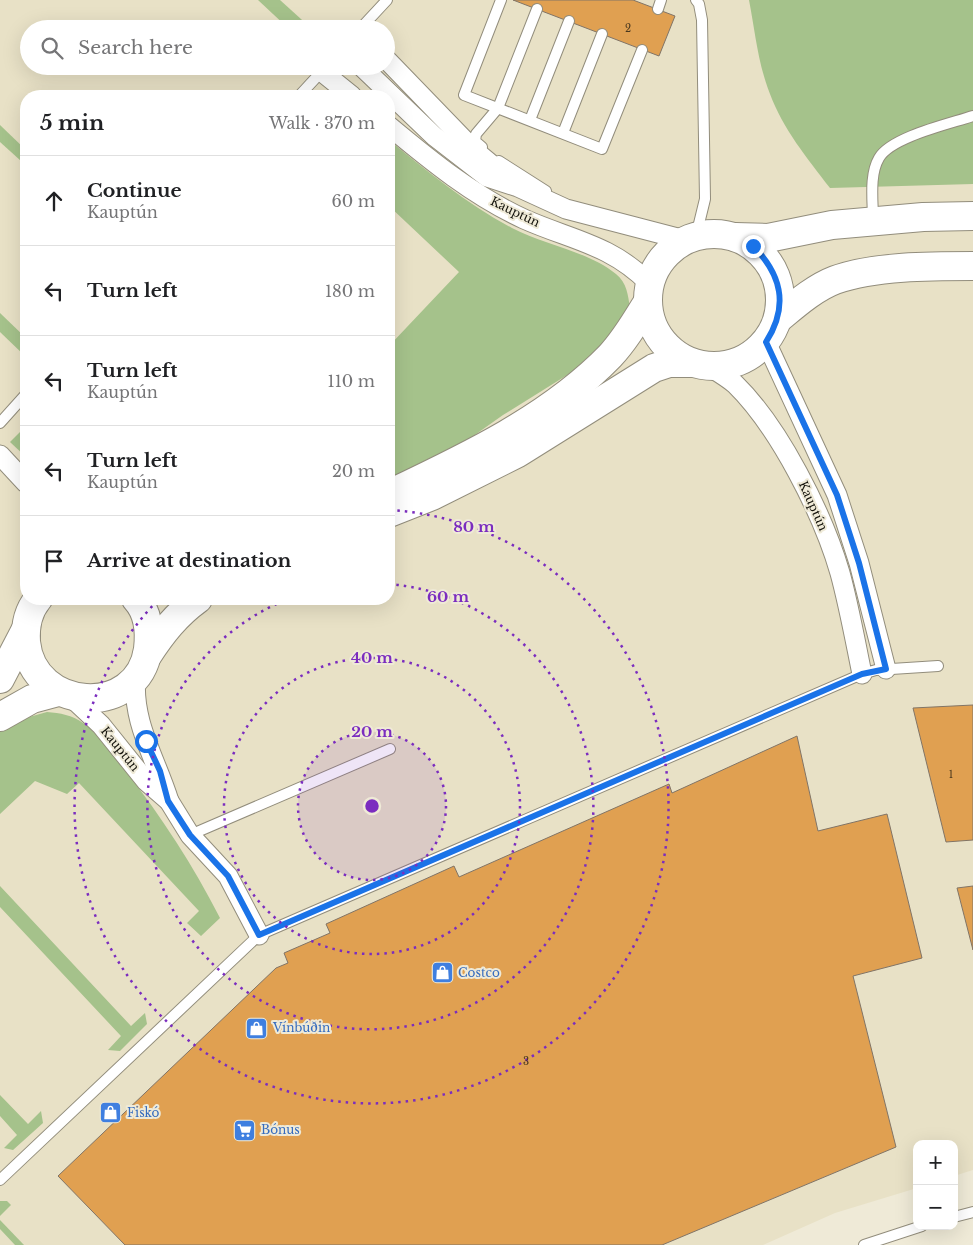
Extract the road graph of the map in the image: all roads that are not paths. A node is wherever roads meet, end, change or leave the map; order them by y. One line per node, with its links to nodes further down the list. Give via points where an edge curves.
1 (387, 0): 5 (lane)
2 (501, 0): 17 (lane, via 464,95)
3 (696, 0): 27 (lane, via 702,20 705,199)
4 (537, 9): 17 (lane)
5 (368, 20)
6 (569, 21): 19 (lane)
7 (602, 34): 21 (lane)
8 (642, 50): 21 (lane, via 602,149)
9 (395, 68): 22 (street, Kauptún, via 474,150)
10 (318, 75): 13 (lane)
11 (330, 75): 14 (street)
12 (370, 75): 15 (street, Kauptún)
13 (305, 90)
14 (346, 90)
15 (386, 90)
16 (395, 99): 22 (street, Kauptún, via 434,136 486,177)
17 (498, 108): 19 (lane); 24 (lane, via 476,134 475,141 543,190)
18 (973, 116): 25 (lane, via 893,144 879,158 873,177)
19 (530, 120): 21 (lane)
20 (395, 131): 29 (street, Kauptún, via 472,190 525,219 616,255 634,268)
21 (563, 133)
22 (518, 187): 24 (street, Kauptún, via 566,209)
23 (973, 216): 25 (street, Kauptún)
24 (618, 221): 27 (street, Kauptún)
25 (873, 221): 26 (street, Kauptún, via 832,224 768,238)
26 (735, 237): 27 (street, Kauptún, via 715,234); 30 (street, Kauptún, via 753,246 774,273 780,298)
27 (690, 238): 29 (street, via 657,265)
28 (973, 266): 30 (street, via 863,273 834,281 807,296)
29 (648, 293): 31 (street, Kauptún, via 650,322 659,339 673,353); 36 (street, via 630,330 610,356 576,387 532,418 477,450)
30 (772, 330): 31 (street, via 750,356 731,365); 44 (street, Kauptún, via 837,495 859,563)
31 (700, 365): 37 (street, via 669,363 654,368 518,453); 45 (street, Kauptún, via 734,383 755,406 798,475 839,572)
32 (20, 401): 33 (lane)
33 (0, 423)
34 (0, 455): 35 (street)
35 (20, 477)
36 (395, 491)
37 (395, 511)
38 (34, 605): 41 (street, Kauptún)
39 (139, 605): 42 (street, Kauptún, via 147,619 149,637)
40 (190, 605): 42 (street, via 165,628)
41 (25, 630): 46 (street, Kauptún); 47 (street, Kauptún, via 28,655 39,676)
42 (141, 666): 47 (street, via 123,688 106,696 88,699); 50 (street, Kauptún, via 134,693 136,710)
43 (938, 666): 44 (lane)
44 (886, 669): 45 (lane)
45 (862, 674): 52 (lane)
46 (0, 679)
47 (64, 694): 48 (street, via 32,699); 50 (street, Kauptún, via 101,725 146,781)
48 (0, 717)
49 (390, 749): 51 (lane)
50 (168, 801): 51 (street, Kauptún)
51 (190, 835): 52 (street, Kauptún, via 228,876)
52 (259, 935): 53 (lane)
53 (0, 1180)
54 (973, 1212): 55 (lane)
55 (958, 1216)
56 (913, 1229): 57 (lane)
57 (896, 1234): 58 (lane); 59 (lane)
58 (864, 1245)
59 (900, 1245)

